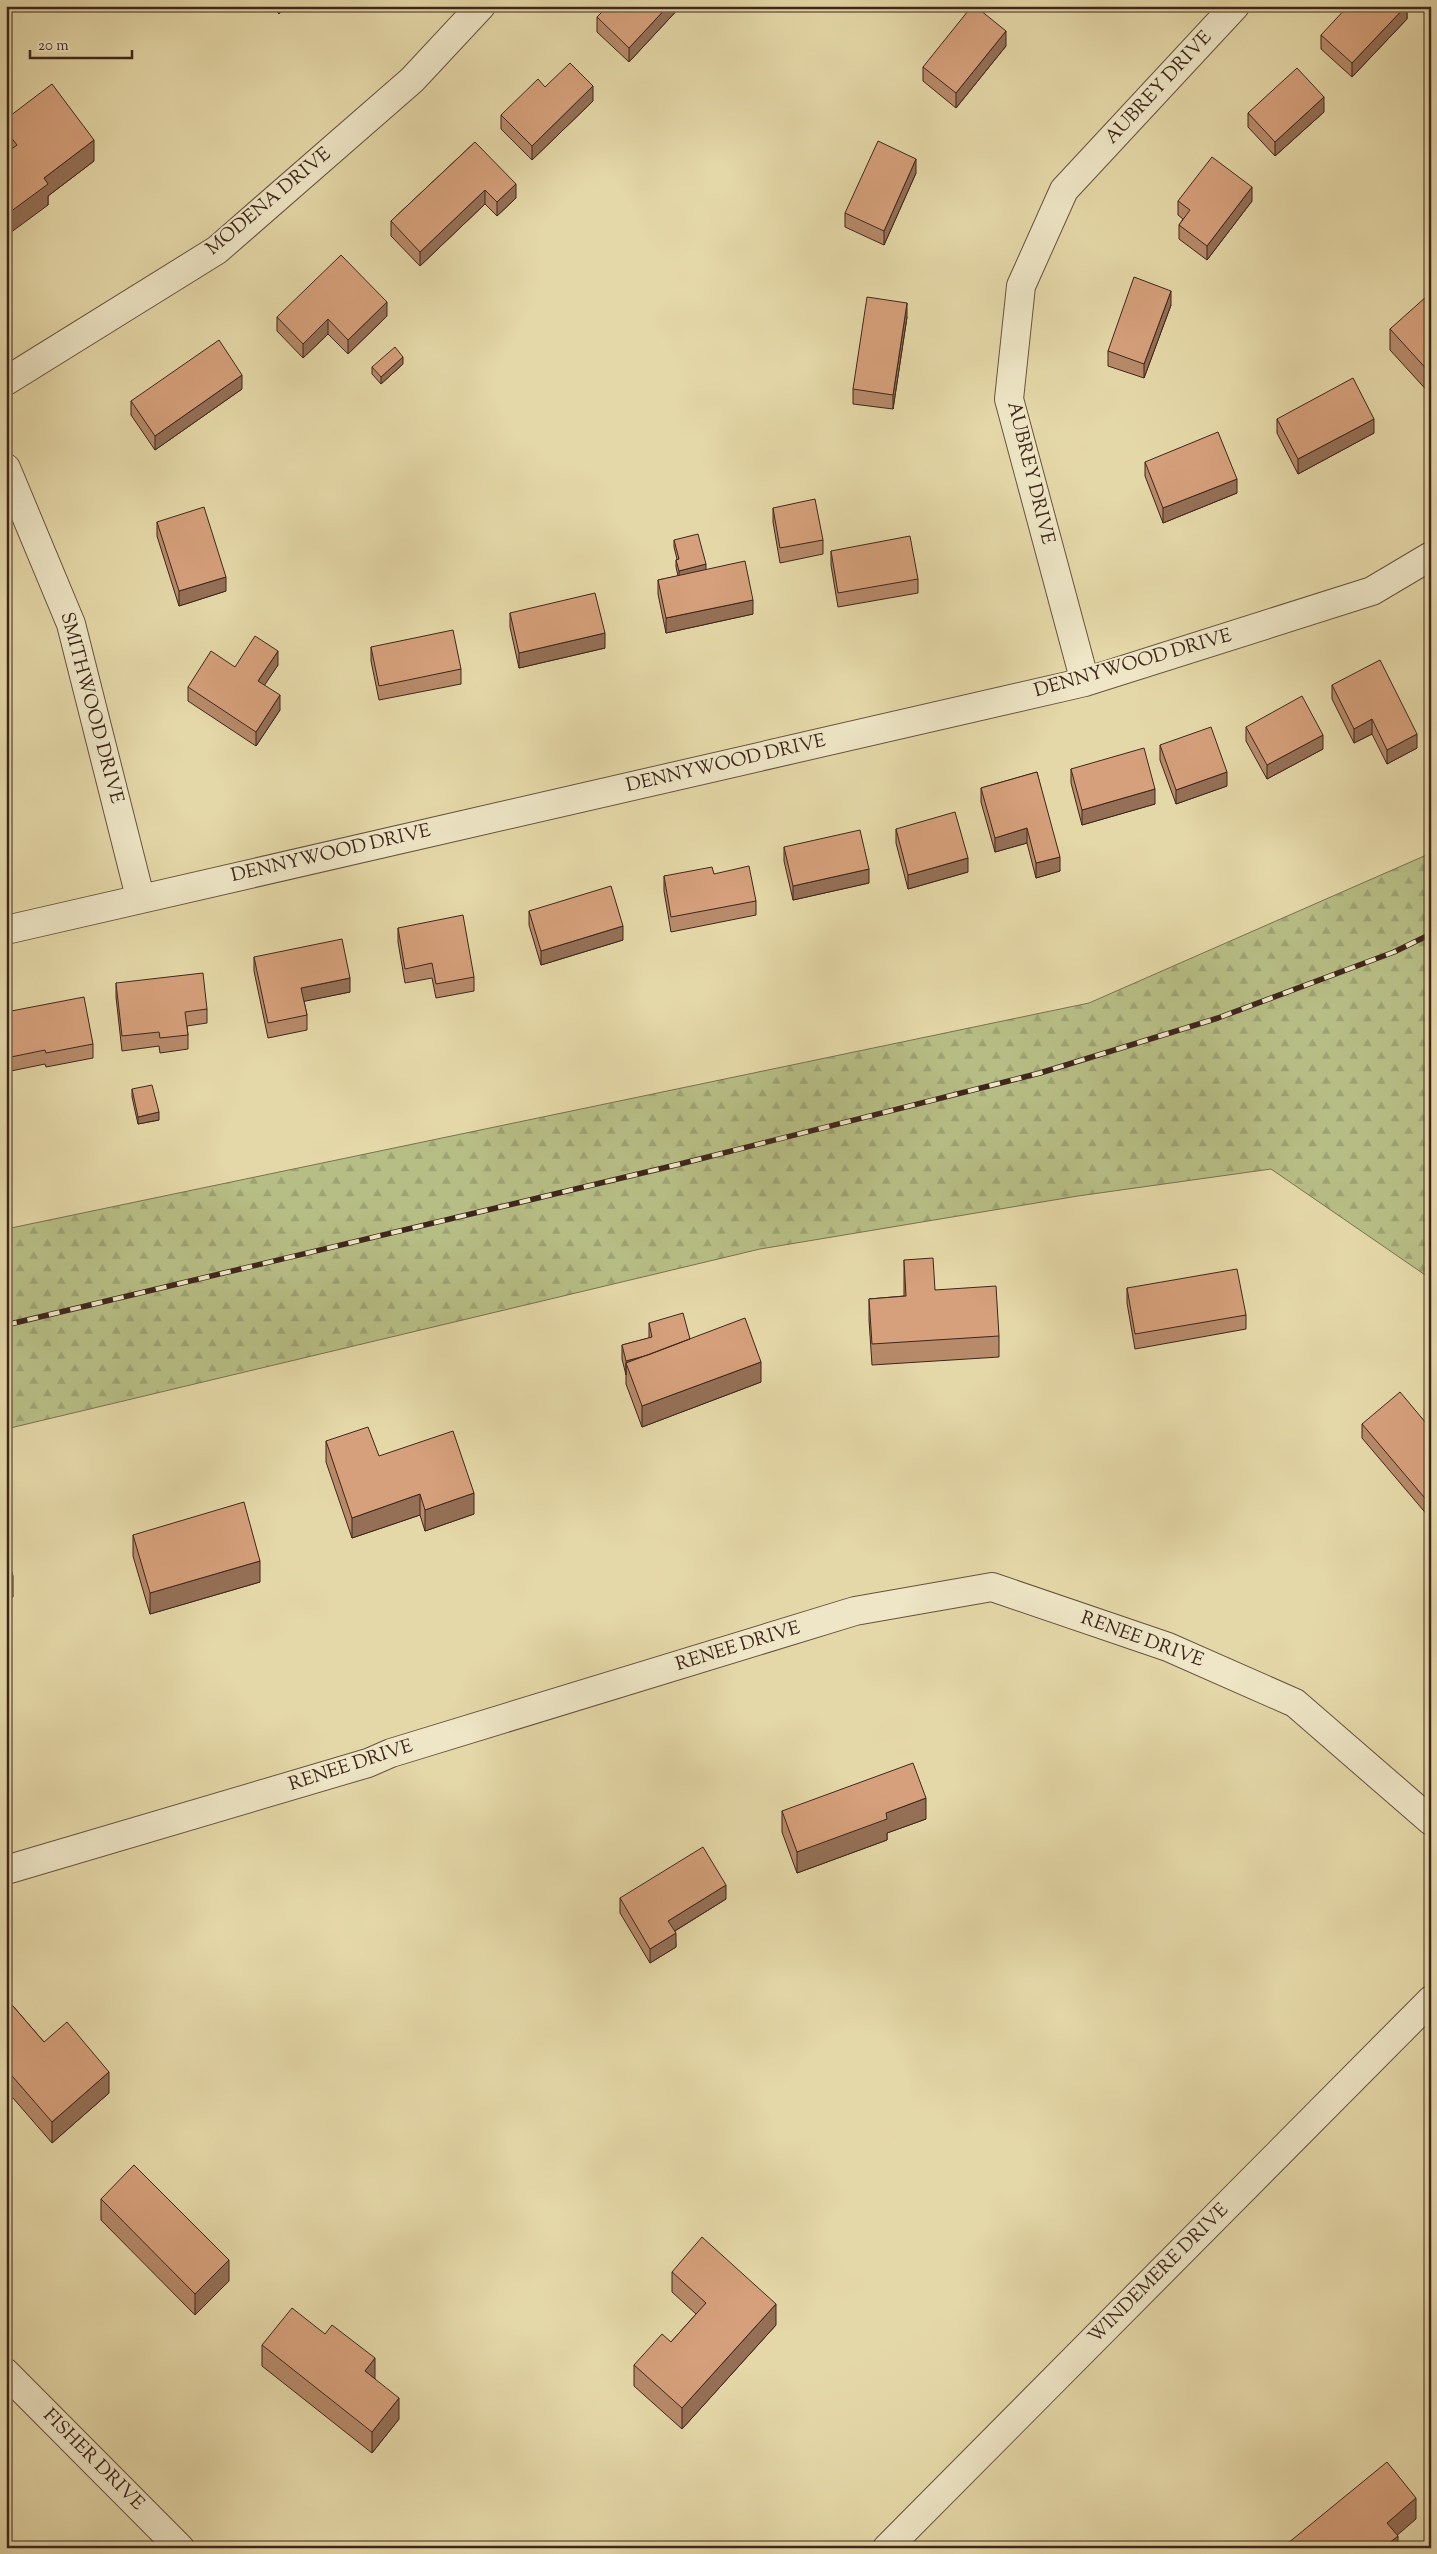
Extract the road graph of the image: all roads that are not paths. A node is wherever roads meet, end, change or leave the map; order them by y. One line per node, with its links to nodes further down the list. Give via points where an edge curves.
1 (481, 6): 3 (street, MODENA DRIVE, via 412,80 217,250)
2 (1235, 6): 6 (street, AUBREY DRIVE, via 1064,190 1021,286 1009,399)
3 (6, 381)
4 (6, 468): 7 (street, SMITHWOOD DRIVE, via 71,624)
5 (1431, 556): 6 (street, DENNYWOOD DRIVE, via 1372,591)
6 (1085, 682): 7 (street, DENNYWOOD DRIVE)
7 (140, 898): 8 (street, DENNYWOOD DRIVE)
8 (6, 930)
9 (1431, 1821): 10 (street, RENEE DRIVE, via 1295,1703 1168,1647 992,1587 855,1611 391,1753 368,1763)
10 (6, 1870)
11 (1431, 2000): 14 (street, WINDEMERE DRIVE)
12 (6, 2373): 13 (street, FISHER DRIVE)
13 (180, 2548)
14 (887, 2548)

